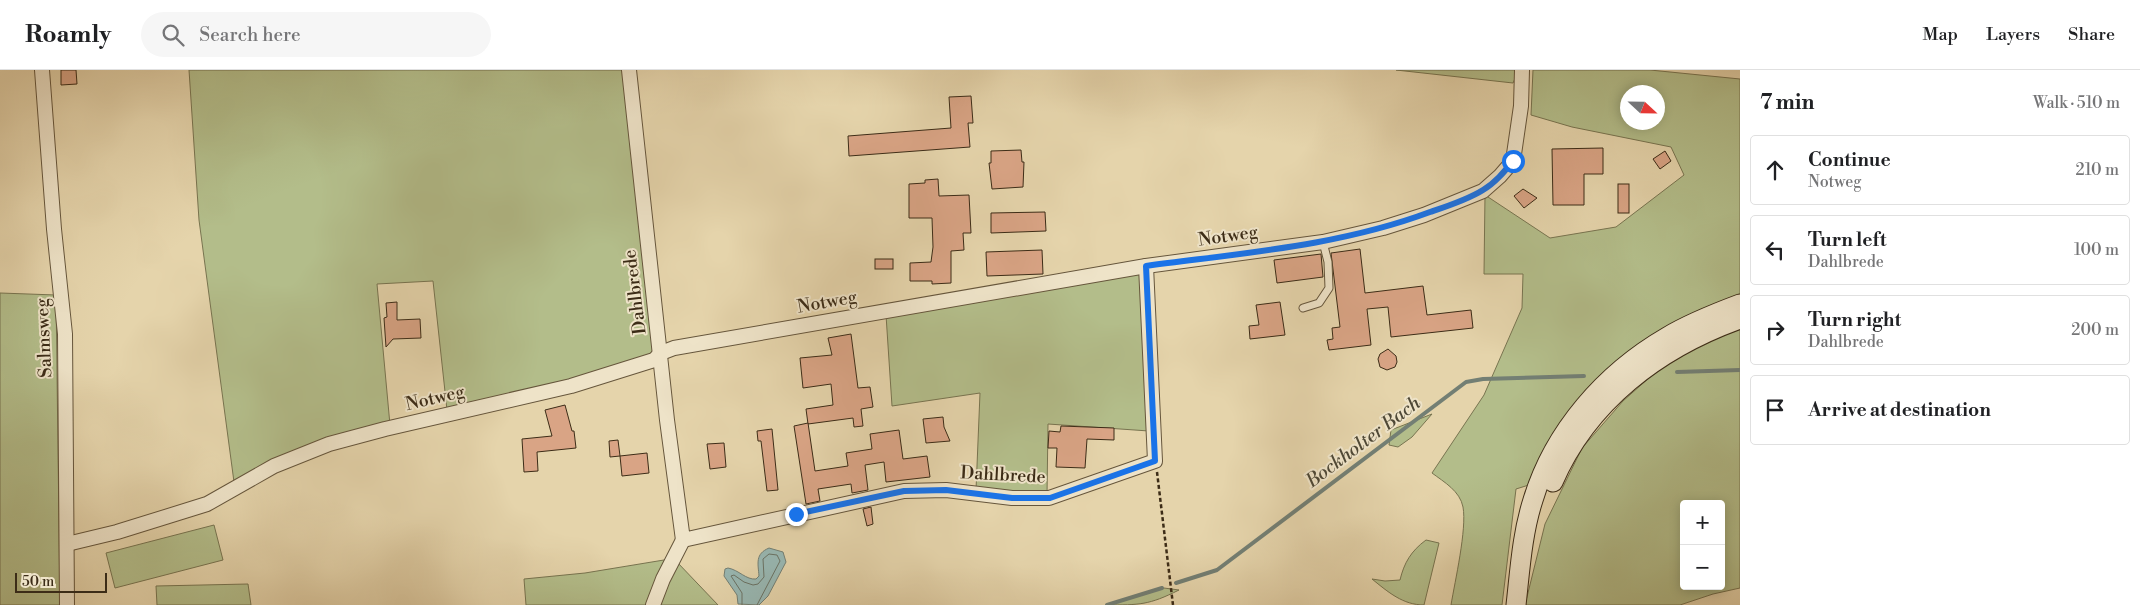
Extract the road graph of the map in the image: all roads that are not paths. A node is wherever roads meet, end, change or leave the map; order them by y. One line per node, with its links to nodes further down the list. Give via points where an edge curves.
1 (42, 70): 11 (street, Salmsweg, via 65,334)
2 (629, 70): 9 (street, Dahlbrede)
3 (1522, 70): 4 (street, Notweg, via 1521,106 1513,161 1500,176 1483,190 1442,208 1383,228)
4 (1323, 242): 5 (street, Notweg); 7 (lane, via 1329,288 1319,303)
5 (1146, 266): 9 (street, Notweg, via 674,348); 10 (street, Dahlbrede, via 1155,461 1050,498 1012,498 946,490 904,491)
6 (1740, 304): 12 (main road, via 1668,336 1638,357 1616,373 1564,431 1533,499)
7 (1303, 308)
8 (1740, 319): 12 (main road, via 1671,350 1625,383 1596,413 1558,471 1535,526)
9 (661, 353): 10 (street, Dahlbrede); 11 (street, Notweg, via 654,360 571,386 329,444 274,466 207,504)
10 (683, 540): 14 (street)
11 (67, 544): 13 (street, Salmsweg)
12 (1519, 579): 15 (main road)
13 (67, 605)
14 (653, 605)
15 (1516, 605)

